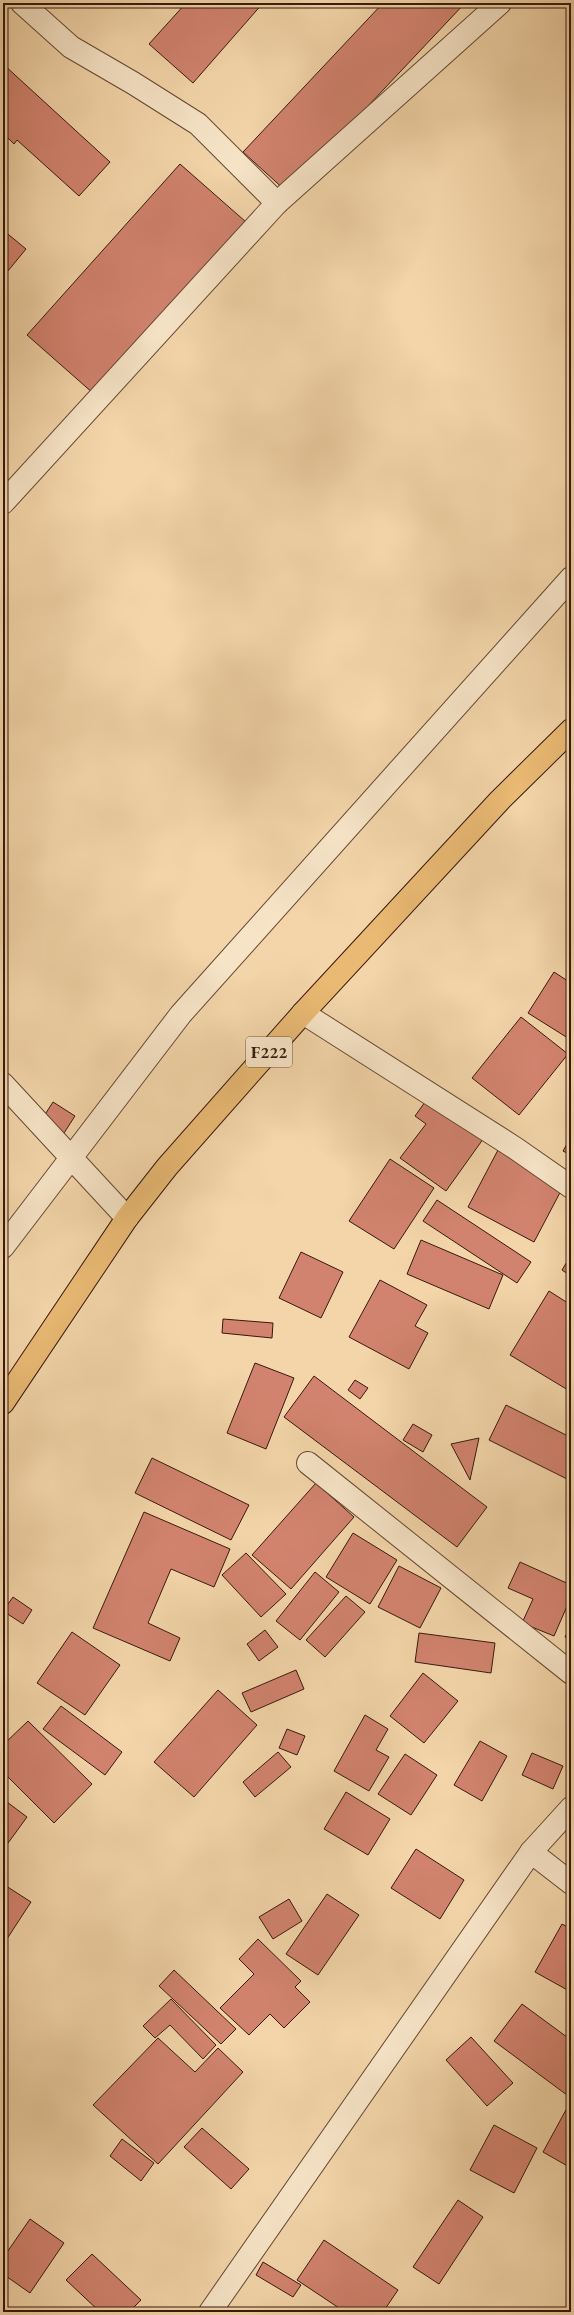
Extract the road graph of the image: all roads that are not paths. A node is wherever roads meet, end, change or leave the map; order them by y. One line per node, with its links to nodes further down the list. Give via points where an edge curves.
1 (22, 3): 3 (street, via 71,48 198,124)
2 (500, 3): 3 (street)
3 (277, 203): 4 (street)
4 (3, 503)
5 (571, 578): 9 (street, via 181,1014)
6 (571, 730): 7 (main road, F222, via 500,800)
7 (304, 1014): 10 (street, via 515,1148); 11 (main road, F222, via 167,1167)
8 (3, 1084): 9 (street)
9 (71, 1158): 11 (street); 12 (street)
10 (571, 1187)
11 (127, 1218): 13 (main road, F222)
12 (3, 1247)
13 (3, 1403)
14 (308, 1463): 15 (street)
15 (571, 1673)
16 (571, 1808): 17 (street)
17 (531, 1852): 18 (street); 19 (street)
18 (571, 1883)
19 (210, 2312)

